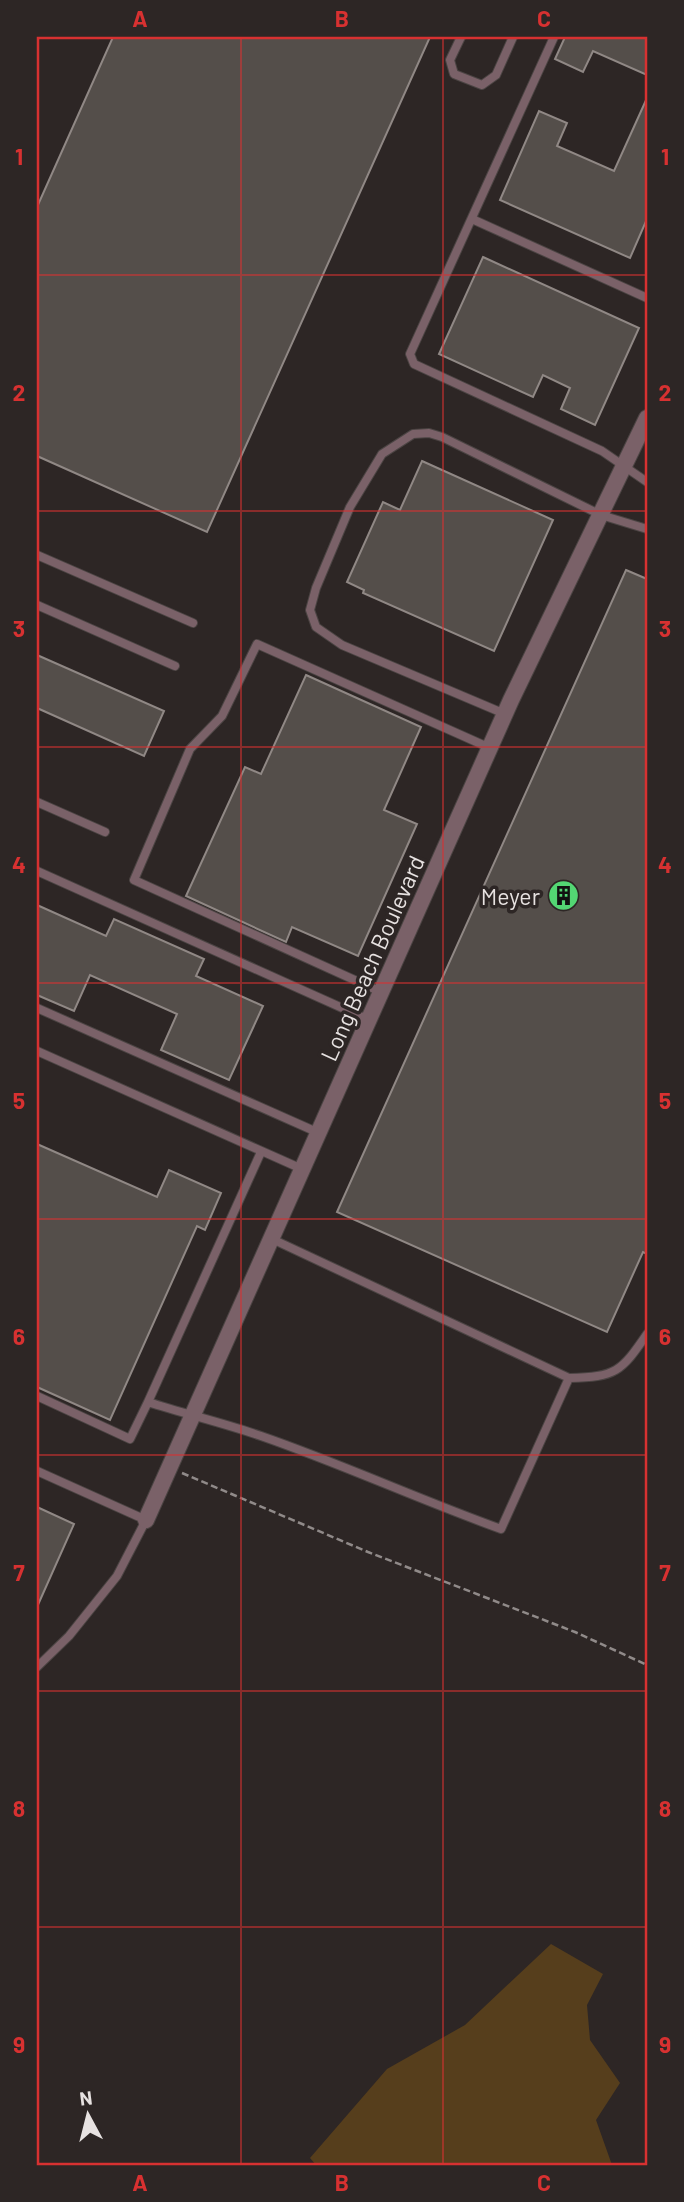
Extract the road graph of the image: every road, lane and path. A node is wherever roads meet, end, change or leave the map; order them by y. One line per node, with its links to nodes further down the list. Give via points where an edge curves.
1 (461, 37): 2 (lane, via 450,60 454,74 482,85 496,75)
2 (513, 37)
3 (554, 37): 4 (lane)
4 (472, 219): 5 (lane); 7 (lane, via 410,354 414,364 602,450)
5 (647, 295)
6 (647, 418): 7 (street, Long Beach Boulevard)
7 (623, 467): 8 (lane); 9 (street, Long Beach Boulevard)
8 (647, 482)
9 (601, 515): 10 (lane); 15 (street, Long Beach Boulevard); 15 (lane, via 429,433 413,434 382,454 350,507 316,588 310,610 316,627 342,645)
10 (647, 529)
11 (37, 555): 13 (lane)
12 (37, 605): 14 (lane)
13 (193, 623)
14 (175, 666)
15 (505, 714): 16 (street, Long Beach Boulevard)
16 (490, 748): 20 (street, Long Beach Boulevard); 20 (lane, via 257,643 222,716 190,750 134,880)
17 (37, 802): 18 (lane)
18 (105, 832)
19 (37, 871): 22 (lane)
20 (381, 992): 22 (street, Long Beach Boulevard)
21 (37, 1008): 24 (lane)
22 (369, 1020): 24 (street, Long Beach Boulevard)
23 (37, 1051): 25 (lane)
24 (319, 1133): 26 (street, Long Beach Boulevard)
25 (261, 1152): 26 (lane); 31 (lane)
26 (302, 1170): 27 (street, Long Beach Boulevard)
27 (272, 1238): 29 (lane); 32 (street, Long Beach Boulevard)
28 (647, 1334): 29 (lane, via 626,1365 610,1374)
29 (569, 1378): 32 (lane, via 501,1530 296,1448)
30 (37, 1396): 31 (lane, via 130,1439)
31 (148, 1402): 32 (lane)
32 (193, 1417): 33 (street, Long Beach Boulevard)
33 (170, 1467): 35 (street, Long Beach Boulevard); 36 (path)
34 (37, 1471): 35 (lane)
35 (146, 1520): 37 (lane, via 117,1576 69,1636)
36 (647, 1665)
37 (37, 1667)

